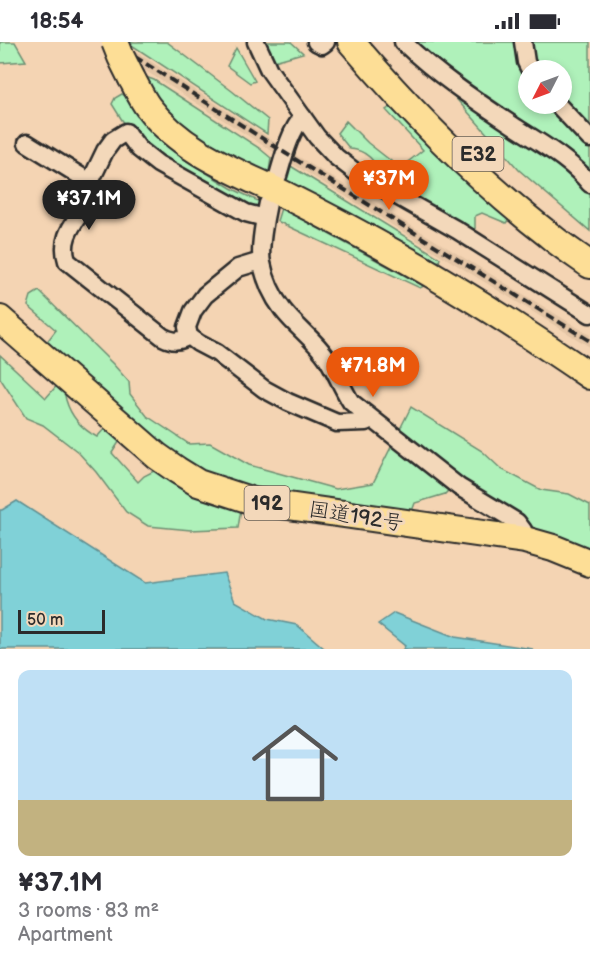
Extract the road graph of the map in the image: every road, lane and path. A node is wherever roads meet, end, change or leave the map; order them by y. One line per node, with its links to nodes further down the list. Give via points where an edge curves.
1 (115, 42): 23 (highway, bridge, via 148,107 186,144 405,259)
2 (256, 42): 11 (street, via 269,70)
3 (316, 42): 4 (street)
4 (326, 42)
5 (351, 42): 19 (highway, E32, via 427,126 487,183)
6 (375, 42): 17 (highway, E32, via 481,157)
7 (523, 42): 9 (street)
8 (408, 44): 14 (street, via 445,78)
9 (526, 60)
10 (566, 114): 12 (street)
11 (303, 117): 15 (street, via 286,149); 20 (street, via 336,157 358,174 457,230)
12 (590, 139)
13 (27, 143): 16 (street)
14 (587, 172)
15 (278, 176)
16 (90, 182): 18 (street, via 105,151 126,132 158,164 246,213 267,211); 22 (street, via 91,194 67,234 64,250 68,261 163,337 181,341)
17 (590, 256)
18 (261, 261): 22 (street, via 238,268 205,294 193,311 187,327); 24 (street, via 282,310 313,340 351,402)
19 (590, 265)
20 (590, 314)
21 (0, 319): 25 (highway, 国道192号 / 192, via 157,456 198,483 254,501)
22 (189, 336): 24 (street, via 288,402 337,423)
23 (590, 376)
24 (371, 419): 25 (street, via 459,487 518,522)
25 (525, 540): 26 (highway, 国道192号 / 192)
26 (590, 563)

